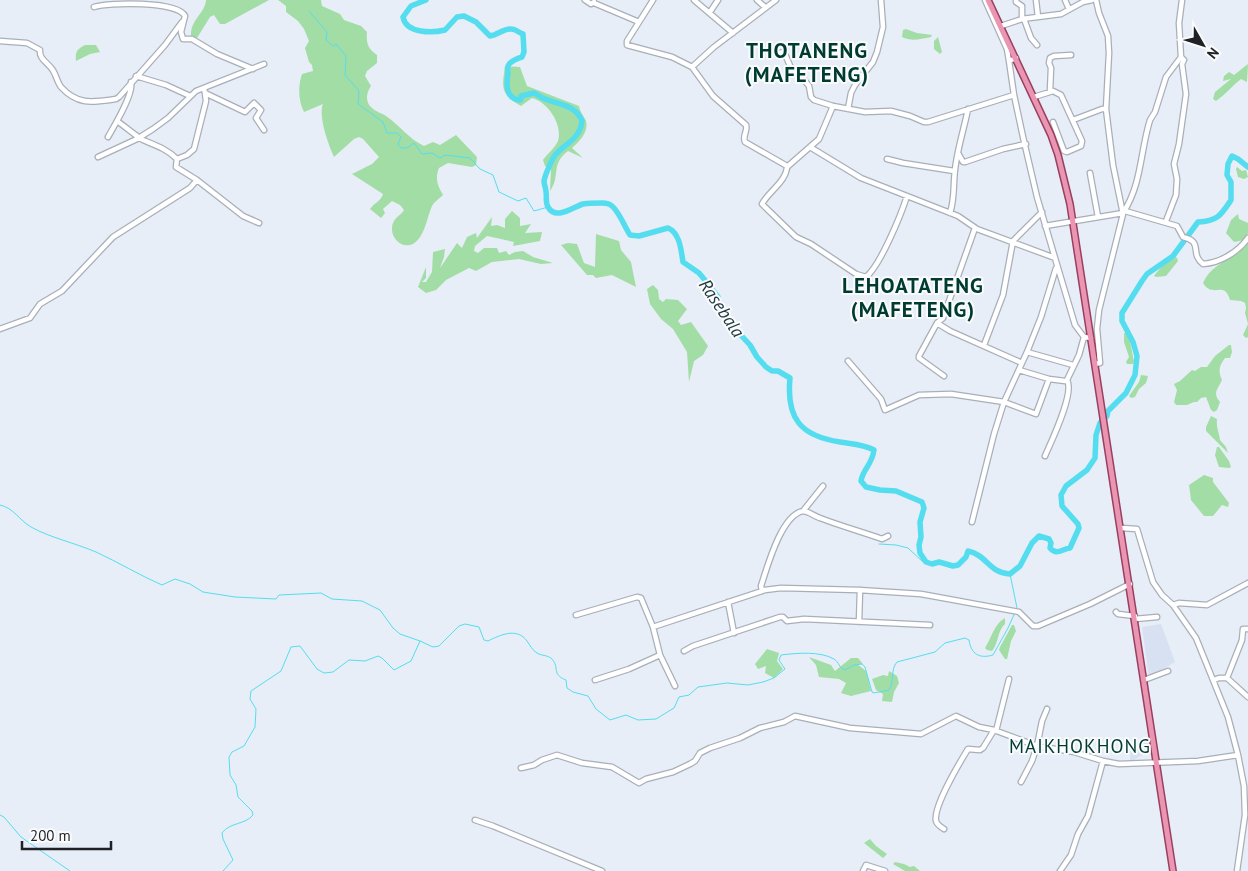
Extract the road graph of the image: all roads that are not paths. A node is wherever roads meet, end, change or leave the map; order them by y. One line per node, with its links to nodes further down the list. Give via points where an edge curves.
1 (585, 0): 15 (street, via 591,4)
2 (653, 0): 23 (street)
3 (694, 0): 19 (street)
4 (718, 0): 19 (street)
5 (757, 0): 17 (street)
6 (776, 0): 17 (street)
7 (881, 0): 44 (street, via 883,27 877,52 851,93)
8 (986, 0): 24 (main road); 32 (street)
9 (1016, 0): 21 (street, via 1022,6)
10 (1036, 0): 20 (street)
11 (1065, 0): 18 (street)
12 (1092, 0): 18 (street)
13 (1096, 0): 46 (street, via 1108,36)
14 (1182, 0): 30 (street, via 1179,23)
15 (595, 1): 23 (street)
16 (94, 7): 22 (street, via 129,3 168,7 183,12)
17 (765, 7): 25 (street)
18 (1070, 9): 20 (street, via 1061,14)
19 (710, 12): 25 (street)
20 (1038, 17): 21 (street)
21 (1023, 19): 24 (street); 27 (street)
22 (182, 22): 35 (street, via 183,39 192,39); 36 (street)
23 (640, 22): 34 (street, via 627,45)
24 (1000, 26): 31 (main road)
25 (733, 33): 34 (street)
26 (0, 41): 37 (street, via 27,43 40,50 40,56 61,87 83,102 116,99)
27 (1037, 45)
28 (780, 53): 43 (street, via 784,52 791,68 809,86 813,99)
29 (1071, 56): 39 (street, via 1050,58)
30 (1181, 57): 65 (street, via 1166,77 1150,120 1137,180); 69 (street, via 1184,60 1186,94 1174,164 1176,195)
31 (1016, 58): 32 (street); 42 (main road)
32 (1010, 61): 40 (street)
33 (264, 64): 35 (street)
34 (692, 66): 59 (street, via 713,96 746,125 745,142)
35 (253, 69): 38 (street)
36 (136, 76): 37 (street); 41 (street)
37 (131, 82): 48 (street, via 132,88)
38 (205, 91): 41 (street); 50 (street, via 245,112 254,104 261,110 256,118); 57 (street, via 206,101 194,148)
39 (1050, 91): 42 (street); 47 (street, via 1061,95)
40 (1014, 95): 45 (street); 53 (street)
41 (190, 96): 52 (street, via 163,122)
42 (1034, 97): 68 (main road, via 1058,155)
43 (833, 106): 44 (street); 54 (street, via 822,135)
44 (848, 109): 45 (street, via 891,111 928,122)
45 (968, 109): 55 (street)
46 (1106, 109): 47 (street); 65 (street, via 1113,165)
47 (1073, 120): 49 (street, via 1082,144 1067,152 1063,150)
48 (117, 121): 51 (street); 52 (street)
49 (1053, 122)
50 (264, 130)
51 (108, 137)
52 (140, 137): 56 (street); 57 (street)
53 (1026, 144): 55 (street, via 965,162); 64 (street)
54 (810, 147): 59 (street); 63 (street, via 862,178)
55 (958, 153): 60 (street)
56 (98, 157)
57 (177, 159): 62 (street, via 176,167)
58 (887, 159): 60 (street)
59 (788, 167): 63 (street, via 762,204 796,237 862,277 869,276)
60 (954, 171): 66 (street)
61 (1090, 172): 67 (street)
62 (197, 180): 70 (street, via 243,216); 78 (street, via 190,188 113,237 62,291 40,304 30,318)
63 (908, 196): 66 (street)
64 (1042, 212): 71 (street); 74 (street)
65 (1124, 212): 67 (street); 69 (street); 85 (street, via 1099,310 1100,363)
66 (950, 213): 72 (street)
67 (1098, 216): 68 (street)
68 (1073, 221): 71 (street); 80 (main road)
69 (1166, 222): 73 (street, via 1177,226 1182,236 1192,239 1203,264 1218,261 1240,248)
70 (259, 223)
71 (1045, 226): 75 (street)
72 (975, 228): 74 (street); 77 (street, via 946,311)
73 (1248, 238)
74 (1013, 241): 75 (street); 81 (street, via 1003,295)
75 (1055, 258): 76 (street)
76 (1056, 266): 79 (street, via 1075,325); 82 (street)
77 (937, 323): 81 (street); 88 (street, via 919,358)
78 (0, 329)
79 (1084, 337): 80 (street); 86 (street)
80 (1091, 338): 85 (main road)
81 (984, 345): 84 (street)
82 (1027, 352): 84 (street); 86 (street)
83 (848, 361): 91 (street, via 881,399 886,410 922,395 951,394)
84 (1022, 362): 87 (street)
85 (1095, 364): 96 (main road)
86 (1073, 365): 90 (street)
87 (1019, 370): 89 (street); 91 (street)
88 (944, 376)
89 (1050, 379): 90 (street); 91 (street, via 1036,414)
90 (1067, 380): 92 (street, via 1070,384 1065,407)
91 (1004, 402): 95 (street)
92 (1045, 456)
93 (824, 486): 94 (street)
94 (803, 511): 97 (street, via 882,538); 101 (street, via 791,519 780,533)
95 (972, 522)
96 (1121, 528): 99 (main road); 103 (street, via 1136,529 1153,582)
97 (888, 536)
98 (1248, 583): 103 (street, via 1206,605)
99 (1130, 584): 100 (street, via 1038,626 1033,626 1019,612 1007,609 921,594); 107 (main road)
100 (860, 590): 101 (street, via 781,588); 108 (street)
101 (762, 591): 102 (street)
102 (728, 602): 110 (street); 112 (street)
103 (1173, 605): 120 (street, via 1196,638)
104 (1116, 612): 107 (street)
105 (576, 616): 110 (street, via 637,597 641,598)
106 (1157, 617): 107 (street)
107 (1135, 618): 119 (main road)
108 (859, 622): 109 (street); 112 (street, via 787,621 780,617)
109 (930, 625)
110 (653, 626): 114 (street)
111 (1248, 629): 116 (street, via 1243,629)
112 (734, 633): 113 (street)
113 (684, 651)
114 (660, 655): 118 (street); 121 (street)
115 (1168, 671): 119 (street)
116 (1227, 678): 120 (street); 122 (street)
117 (1009, 679): 124 (street)
118 (595, 680)
119 (1144, 680): 128 (main road)
120 (1214, 680): 126 (street)
121 (675, 686)
122 (1248, 697)
123 (1047, 709): 125 (street)
124 (995, 731): 125 (street); 129 (street, via 956,716 921,734 850,728 796,716 710,748 690,764 640,783 612,766 582,763 556,755); 133 (street, via 983,748 968,749 957,766 936,819)
125 (1037, 746): 127 (street); 130 (street)
126 (1238, 755): 128 (street); 131 (street)
127 (1103, 761): 128 (street, via 1119,764); 137 (street, via 1088,816)
128 (1158, 762): 138 (main road)
129 (521, 768)
130 (1021, 782)
131 (1246, 786): 139 (street)
132 (475, 820): 134 (street)
133 (944, 829)
134 (602, 871)
135 (863, 871): 136 (street, via 866,865)
136 (885, 871)
137 (1060, 871)
138 (1173, 871)
139 (1237, 871)

